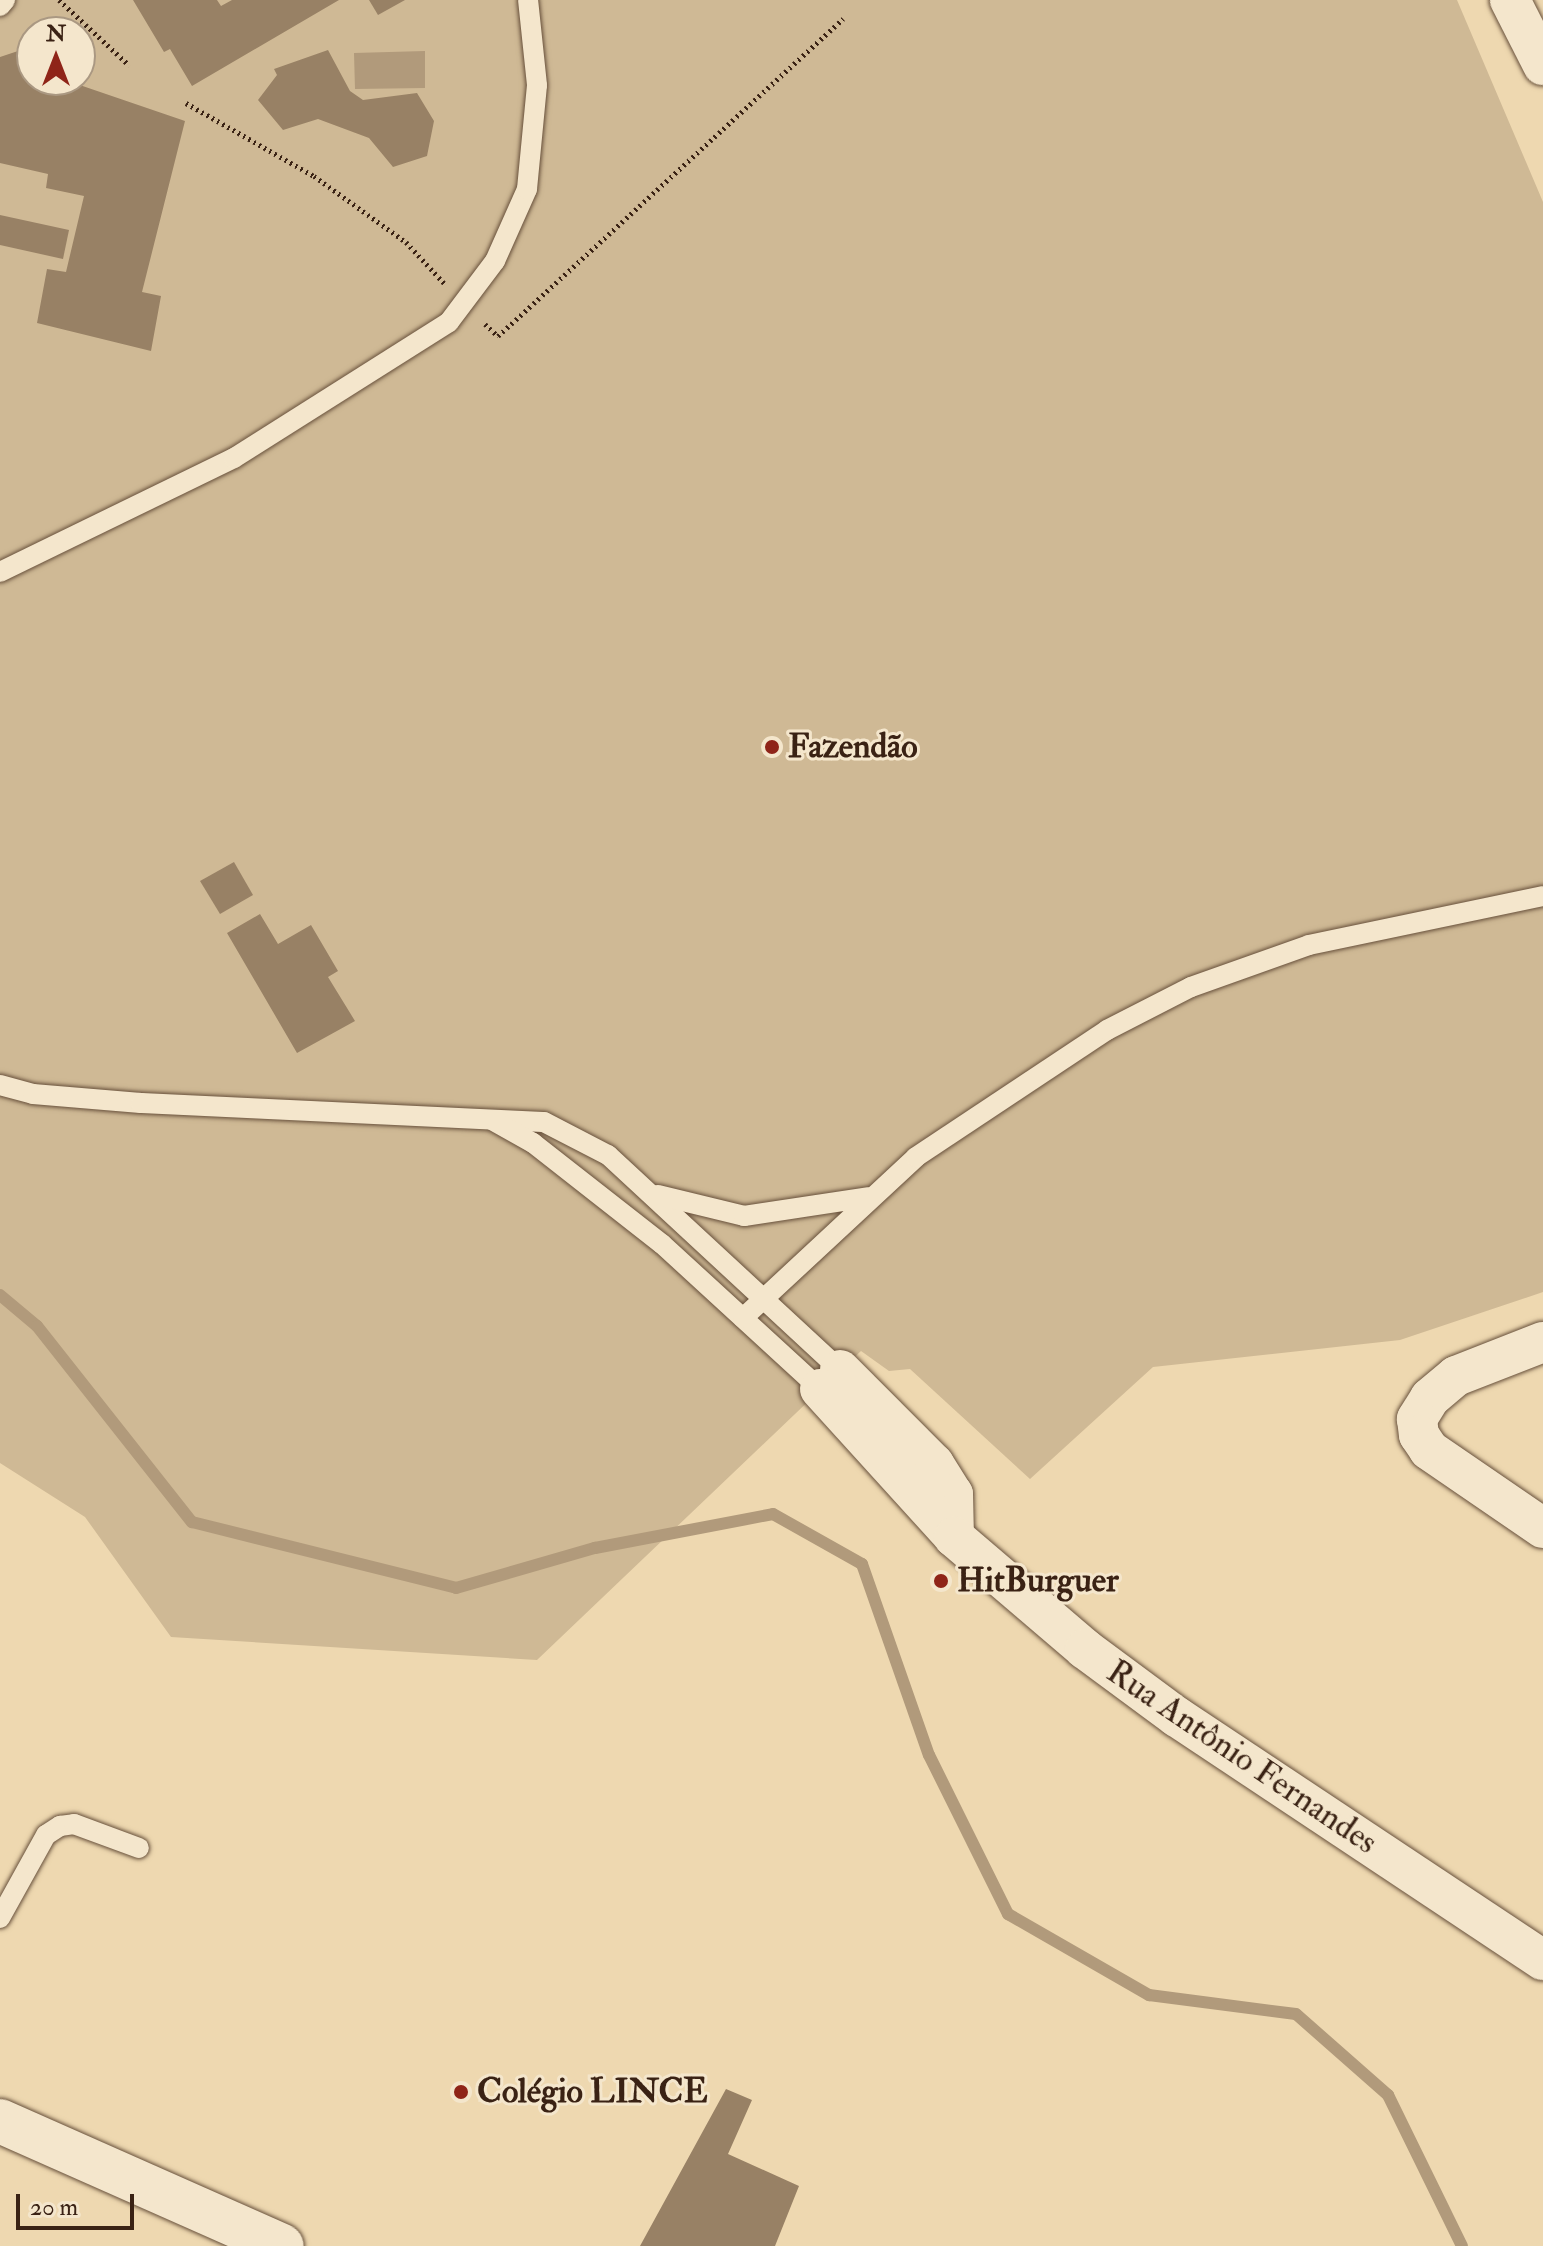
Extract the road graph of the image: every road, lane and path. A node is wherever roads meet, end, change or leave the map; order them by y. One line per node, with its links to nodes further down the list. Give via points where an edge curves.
1 (5, 0): 5 (lane)
2 (59, 0): 6 (path)
3 (528, 0): 8 (lane, via 537,85 527,189 495,261 449,322 234,458)
4 (1510, 0): 7 (street)
5 (0, 6)
6 (129, 65)
7 (1543, 65)
8 (0, 572)
9 (1543, 896): 13 (lane, via 1309,945 1191,987 1107,1030 973,1114)
10 (0, 1085): 11 (lane, via 33,1094 141,1103)
11 (492, 1120): 12 (lane, via 544,1122 581,1137); 15 (lane, via 533,1143 600,1194)
12 (650, 1192): 13 (lane, via 744,1216); 14 (lane)
13 (869, 1197): 14 (lane)
14 (766, 1296): 15 (lane); 17 (lane)
15 (743, 1318): 17 (lane)
16 (1543, 1342): 18 (street, via 1456,1376 1430,1398 1417,1419 1419,1435 1437,1457)
17 (830, 1379): 21 (street, Rua Antônio Fernandes, via 858,1410 913,1438 953,1494 954,1537 1085,1649 1177,1717)
18 (1543, 1528)
19 (139, 1848): 20 (lane, via 74,1824 60,1826 46,1835)
20 (0, 1918)
21 (1543, 1960)
22 (0, 2121): 23 (street)
23 (282, 2246)

